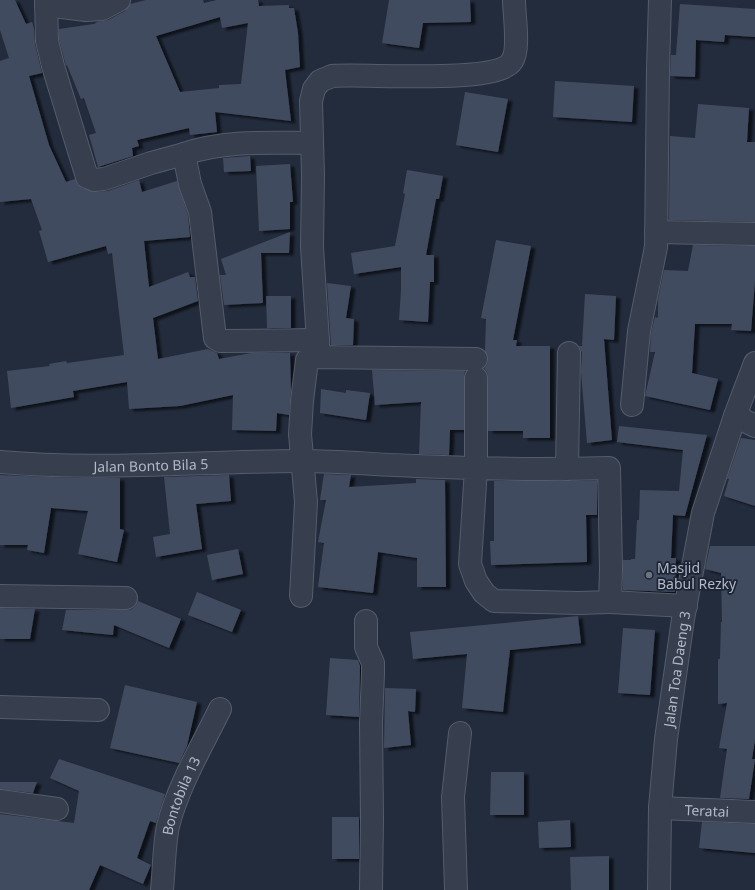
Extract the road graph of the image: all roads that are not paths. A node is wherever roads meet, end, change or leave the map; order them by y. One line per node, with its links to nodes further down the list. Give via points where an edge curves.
1 (119, 0): 4 (street, via 102,9 86,10)
2 (518, 0): 5 (street, via 516,49 509,64 483,73 332,76 320,81 314,89 311,101)
3 (660, 0): 7 (street)
4 (46, 2): 6 (street, via 48,41 53,66 87,176 94,180 104,178)
5 (312, 143): 6 (street, via 236,144 202,148); 9 (street, via 312,247)
6 (184, 154): 9 (street, via 190,184 200,212 215,338 220,341)
7 (656, 232): 8 (street); 12 (street, via 656,247 639,331)
8 (755, 234)
9 (318, 348): 15 (street, via 313,357 306,362 300,434); 17 (street, via 476,368)
10 (569, 353): 18 (street)
11 (755, 363): 13 (street, Jalan Toa Daeng 3)
12 (632, 405)
13 (735, 416): 14 (street); 23 (street, Jalan Toa Daeng 3, via 703,513)
14 (755, 426)
15 (303, 461): 16 (street, Jalan Bonto Bila 5, via 63,466); 17 (street, Jalan Bonto Bila 5); 20 (street, via 306,502)
16 (0, 462)
17 (476, 468): 18 (street, Jalan Bonto Bila 5); 22 (street, via 470,564 484,593 494,601 579,604)
18 (567, 469): 22 (street, Jalan Bonto Bila 5, via 609,468)
19 (0, 596): 21 (street)
20 (301, 596)
21 (126, 598)
22 (610, 602): 23 (street)
23 (686, 606): 30 (street, Jalan Toa Daeng 3, via 666,739)
24 (366, 621): 34 (street, via 366,647 373,663)
25 (0, 707): 27 (street)
26 (220, 709): 33 (street, Bontobila 13, via 174,806 168,827)
27 (98, 710)
28 (460, 733): 35 (street, via 453,797)
29 (0, 801): 31 (street)
30 (660, 808): 32 (street, Teratai); 36 (street, Jalan Toa Daeng 3)
31 (57, 809)
32 (755, 812)
33 (162, 890)
34 (371, 890)
35 (456, 890)
36 (659, 890)

